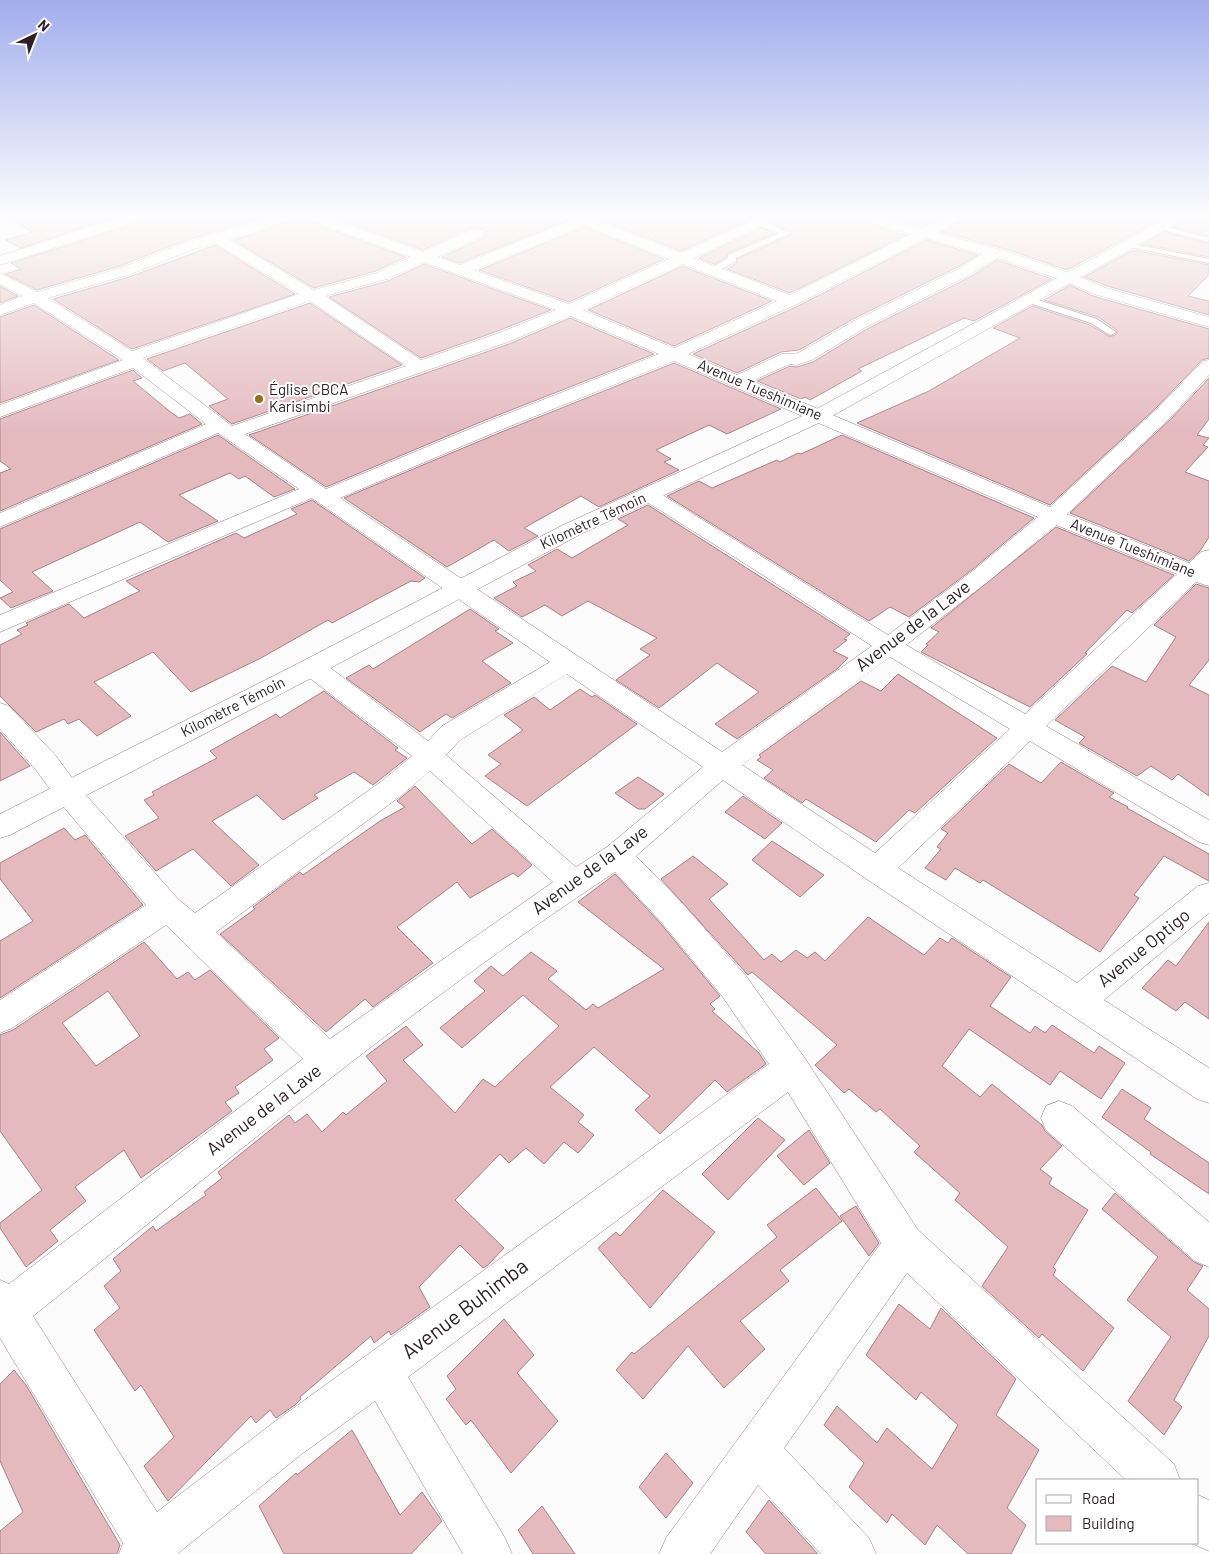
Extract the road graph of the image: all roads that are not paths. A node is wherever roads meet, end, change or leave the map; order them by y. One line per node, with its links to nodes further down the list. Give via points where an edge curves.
1 (16, 287): 13 (street)
2 (73, 287): 13 (street)
3 (298, 287): 12 (street)
4 (343, 287): 12 (street)
5 (506, 287): 17 (street, Avenue Tueshimiane)
6 (620, 287): 17 (street)
7 (753, 287): 15 (street)
8 (820, 287): 15 (street)
9 (935, 287): 24 (street, via 860,324 806,356 796,360 788,358)
10 (1054, 287): 14 (street, Kilomètre Témoin)
11 (1091, 287): 18 (street, via 1120,298)
12 (312, 295): 21 (street); 23 (street)
13 (36, 297): 16 (street); 21 (street)
14 (1029, 300): 19 (lane, via 1094,321); 26 (street, Kilomètre Témoin)
15 (791, 301): 20 (street)
16 (0, 310)
17 (570, 310): 20 (street, Avenue Tueshimiane); 23 (street, via 502,338)
18 (1209, 322)
19 (1111, 332)
20 (675, 354): 24 (street, Avenue Tueshimiane); 28 (street)
21 (133, 359): 25 (street); 27 (street)
22 (1209, 365): 30 (street, Avenue de la Lave, via 1164,413)
23 (418, 366): 27 (street)
24 (738, 381): 26 (street, Avenue Tueshimiane)
25 (0, 411)
26 (818, 416): 29 (street, Kilomètre Témoin); 30 (street, Avenue Tueshimiane)
27 (225, 428): 28 (street); 31 (street)
28 (320, 494): 33 (street); 34 (street)
29 (649, 495): 33 (street, Kilomètre Témoin, via 571,530); 35 (street)
30 (1053, 516): 32 (street, Avenue Tueshimiane); 35 (street, Avenue de la Lave)
31 (0, 521)
32 (1204, 569): 39 (street)
33 (458, 589): 36 (street); 37 (street, Kilomètre Témoin)
34 (0, 624)
35 (889, 646): 39 (street); 41 (street, Avenue de la Lave)
36 (568, 662): 40 (street, via 451,733); 41 (street)
37 (312, 666): 40 (street); 42 (street, Kilomètre Témoin)
38 (0, 712): 42 (street)
39 (1028, 728): 44 (street); 46 (street)
40 (430, 756): 47 (street); 50 (street, via 392,788)
41 (722, 766): 45 (street, Avenue de la Lave); 46 (street)
42 (68, 793): 43 (street, Kilomètre Témoin); 49 (street)
43 (0, 827)
44 (1209, 834)
45 (617, 856): 47 (street, Avenue de la Lave); 54 (street, via 673,914 734,986)
46 (876, 870): 51 (street)
47 (574, 883): 53 (street, Avenue de la Lave)
48 (1209, 895): 51 (street, Avenue Optigo)
49 (167, 908): 50 (street); 52 (street)
50 (194, 931): 53 (street)
51 (1079, 1000): 55 (street)
52 (0, 1018)
53 (328, 1060): 59 (street, Avenue de la Lave)
54 (792, 1068): 57 (street); 60 (street, Avenue Buhimba)
55 (1209, 1087)
56 (1059, 1118): 58 (street)
57 (904, 1244): 61 (street); 62 (street)
58 (1209, 1247)
59 (2, 1309): 65 (street)
60 (381, 1371): 65 (street, Avenue Buhimba, via 288,1438); 66 (street)
61 (756, 1450): 67 (street); 68 (street)
62 (1157, 1479)
63 (1199, 1519): 64 (street)
64 (1209, 1528)
65 (148, 1551)
66 (488, 1554)
67 (682, 1554)
68 (853, 1554)

